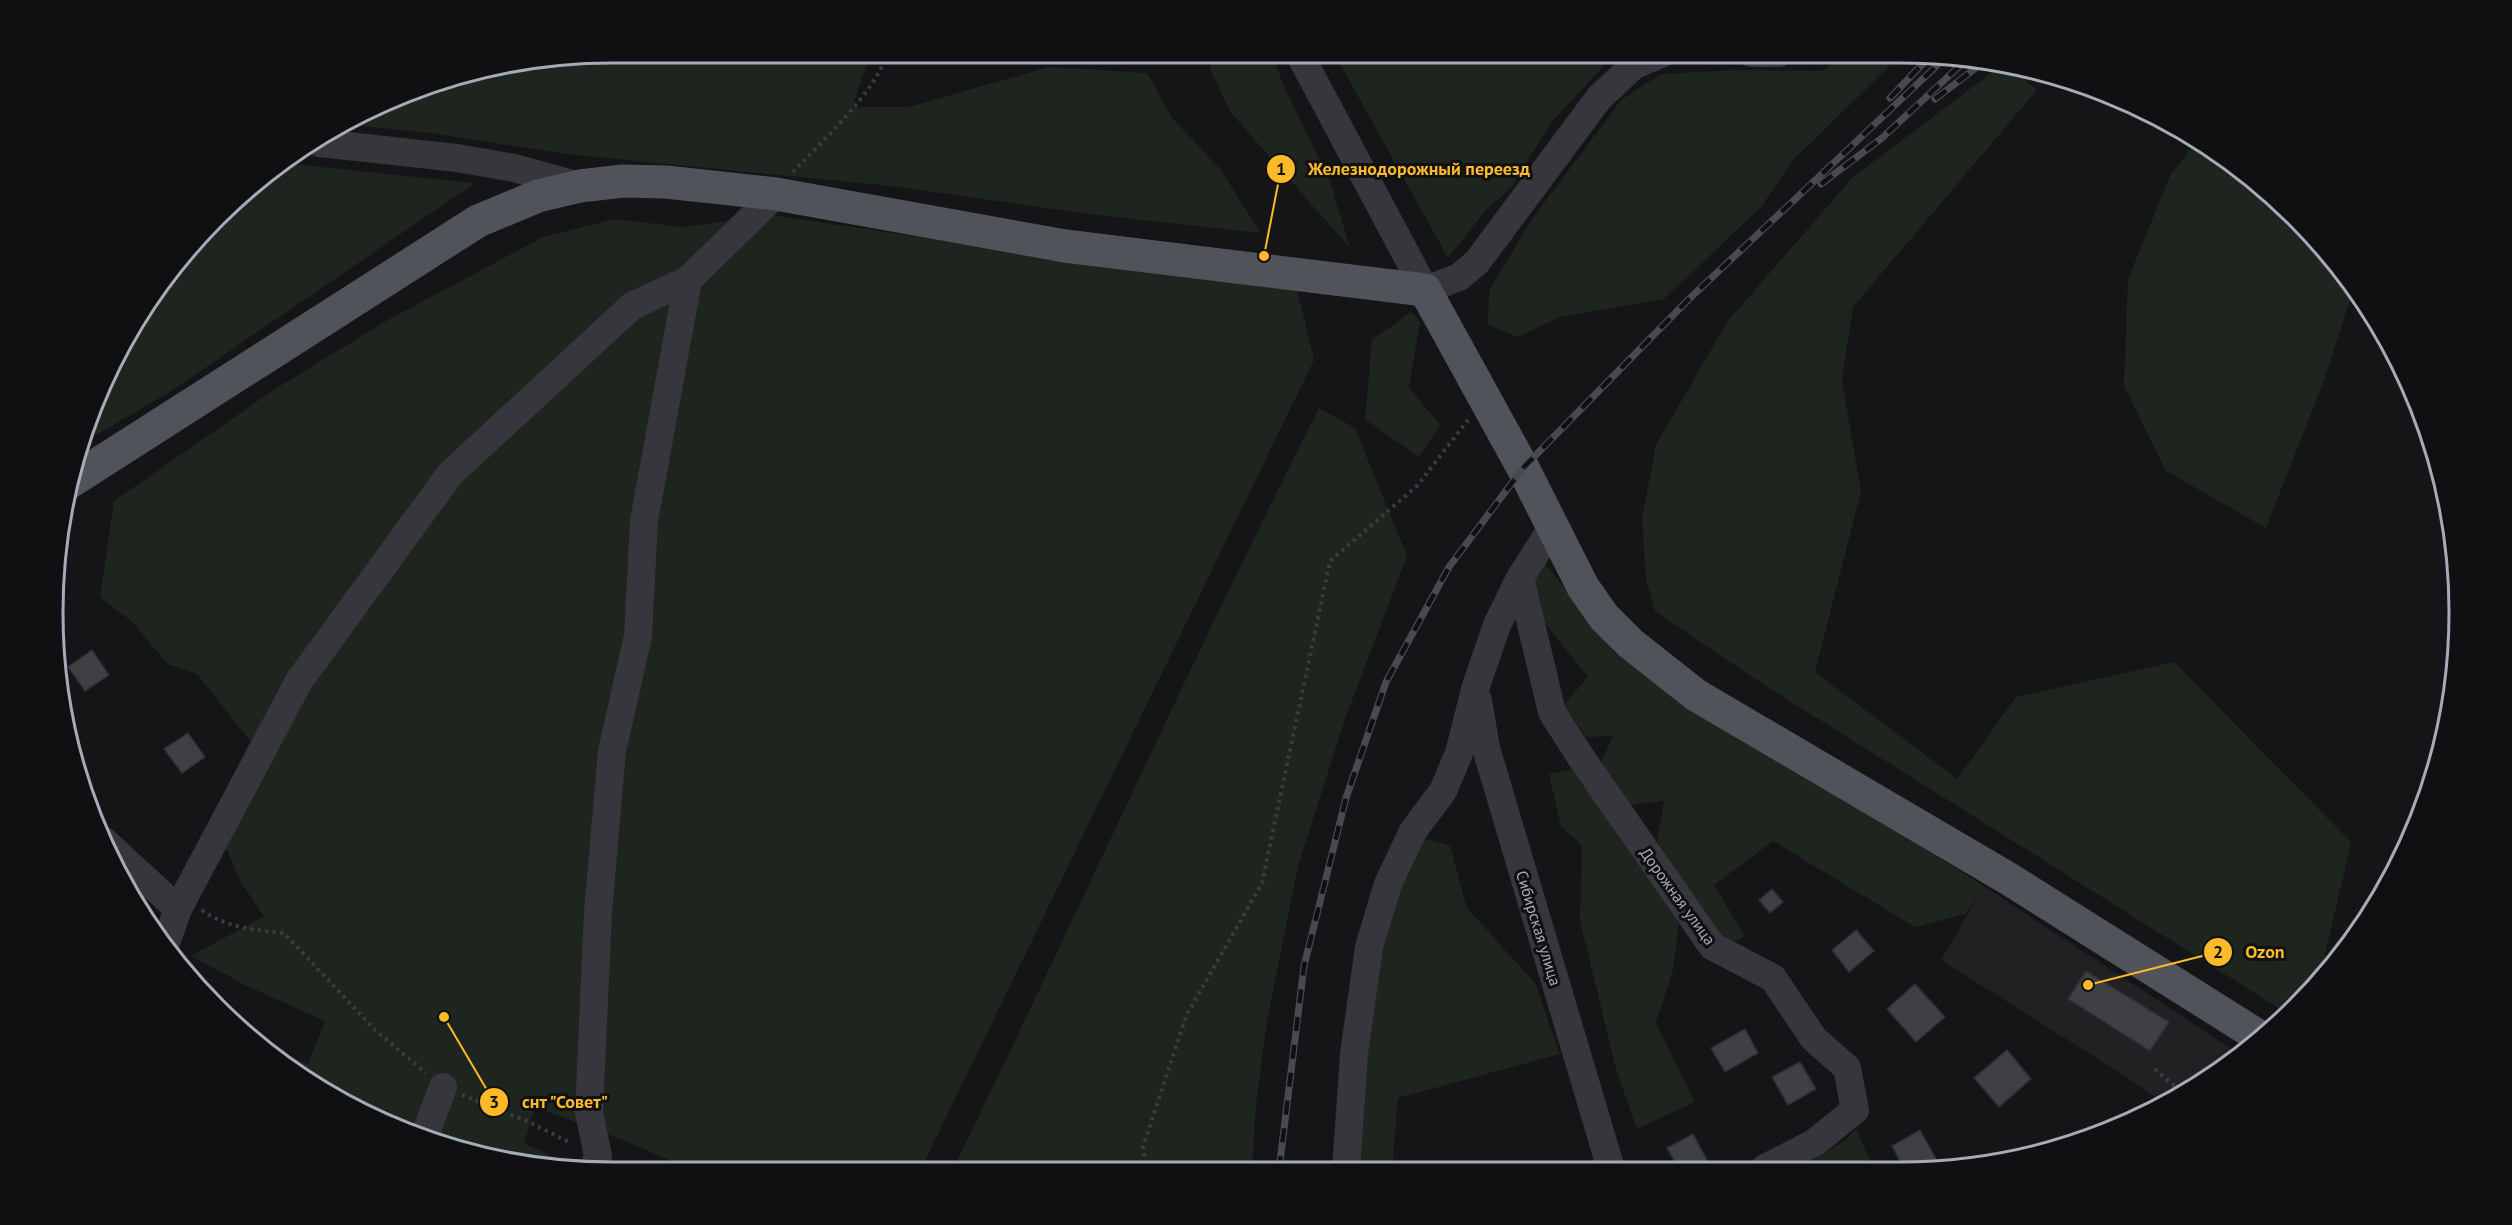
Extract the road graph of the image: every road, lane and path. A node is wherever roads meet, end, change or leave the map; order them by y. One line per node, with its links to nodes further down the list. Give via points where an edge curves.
1 (883, 63): 6 (path, via 880,73 840,123)
2 (1305, 63): 8 (street)
3 (1639, 63): 8 (street, via 1599,98 1477,262 1459,278)
4 (328, 143): 5 (street, via 491,164)
5 (580, 186): 6 (main road, via 652,181); 10 (main road, via 538,196 478,221)
6 (776, 194): 7 (street); 8 (main road, via 1065,246)
7 (688, 280): 15 (street, via 632,306 450,474 299,681); 23 (street, via 644,521 638,636 612,752 597,912 589,1112)
8 (1425, 290): 9 (main road)
9 (1484, 400): 11 (main road); 24 (path, via 1417,486 1330,561 1262,883 1186,1016 1143,1147)
10 (81, 475)
11 (1552, 528): 12 (street); 17 (main road, via 1604,617 1644,656 1696,695 2009,879)
12 (1520, 578): 13 (street, via 1497,625); 27 (street, Дорожная улица, via 1552,712 1582,759 1712,946 1773,978 1814,1039 1847,1068 1855,1110 1814,1143)
13 (1476, 686): 25 (street, via 1459,753 1443,791 1413,831 1388,884 1369,947 1354,1054); 26 (street, Сибирская улица, via 1485,748)
14 (120, 855): 15 (street)
15 (178, 909): 16 (street); 19 (path, via 200,909 216,920 245,930 284,933 375,1030)
16 (169, 935)
17 (2253, 1033)
18 (2155, 1069): 20 (path)
19 (443, 1087): 21 (street); 22 (path, via 529,1122)
20 (2176, 1087)
21 (427, 1130)
22 (594, 1161)
23 (596, 1162)
24 (1146, 1162)
25 (1347, 1162)
26 (1609, 1162)
27 (1777, 1162)

